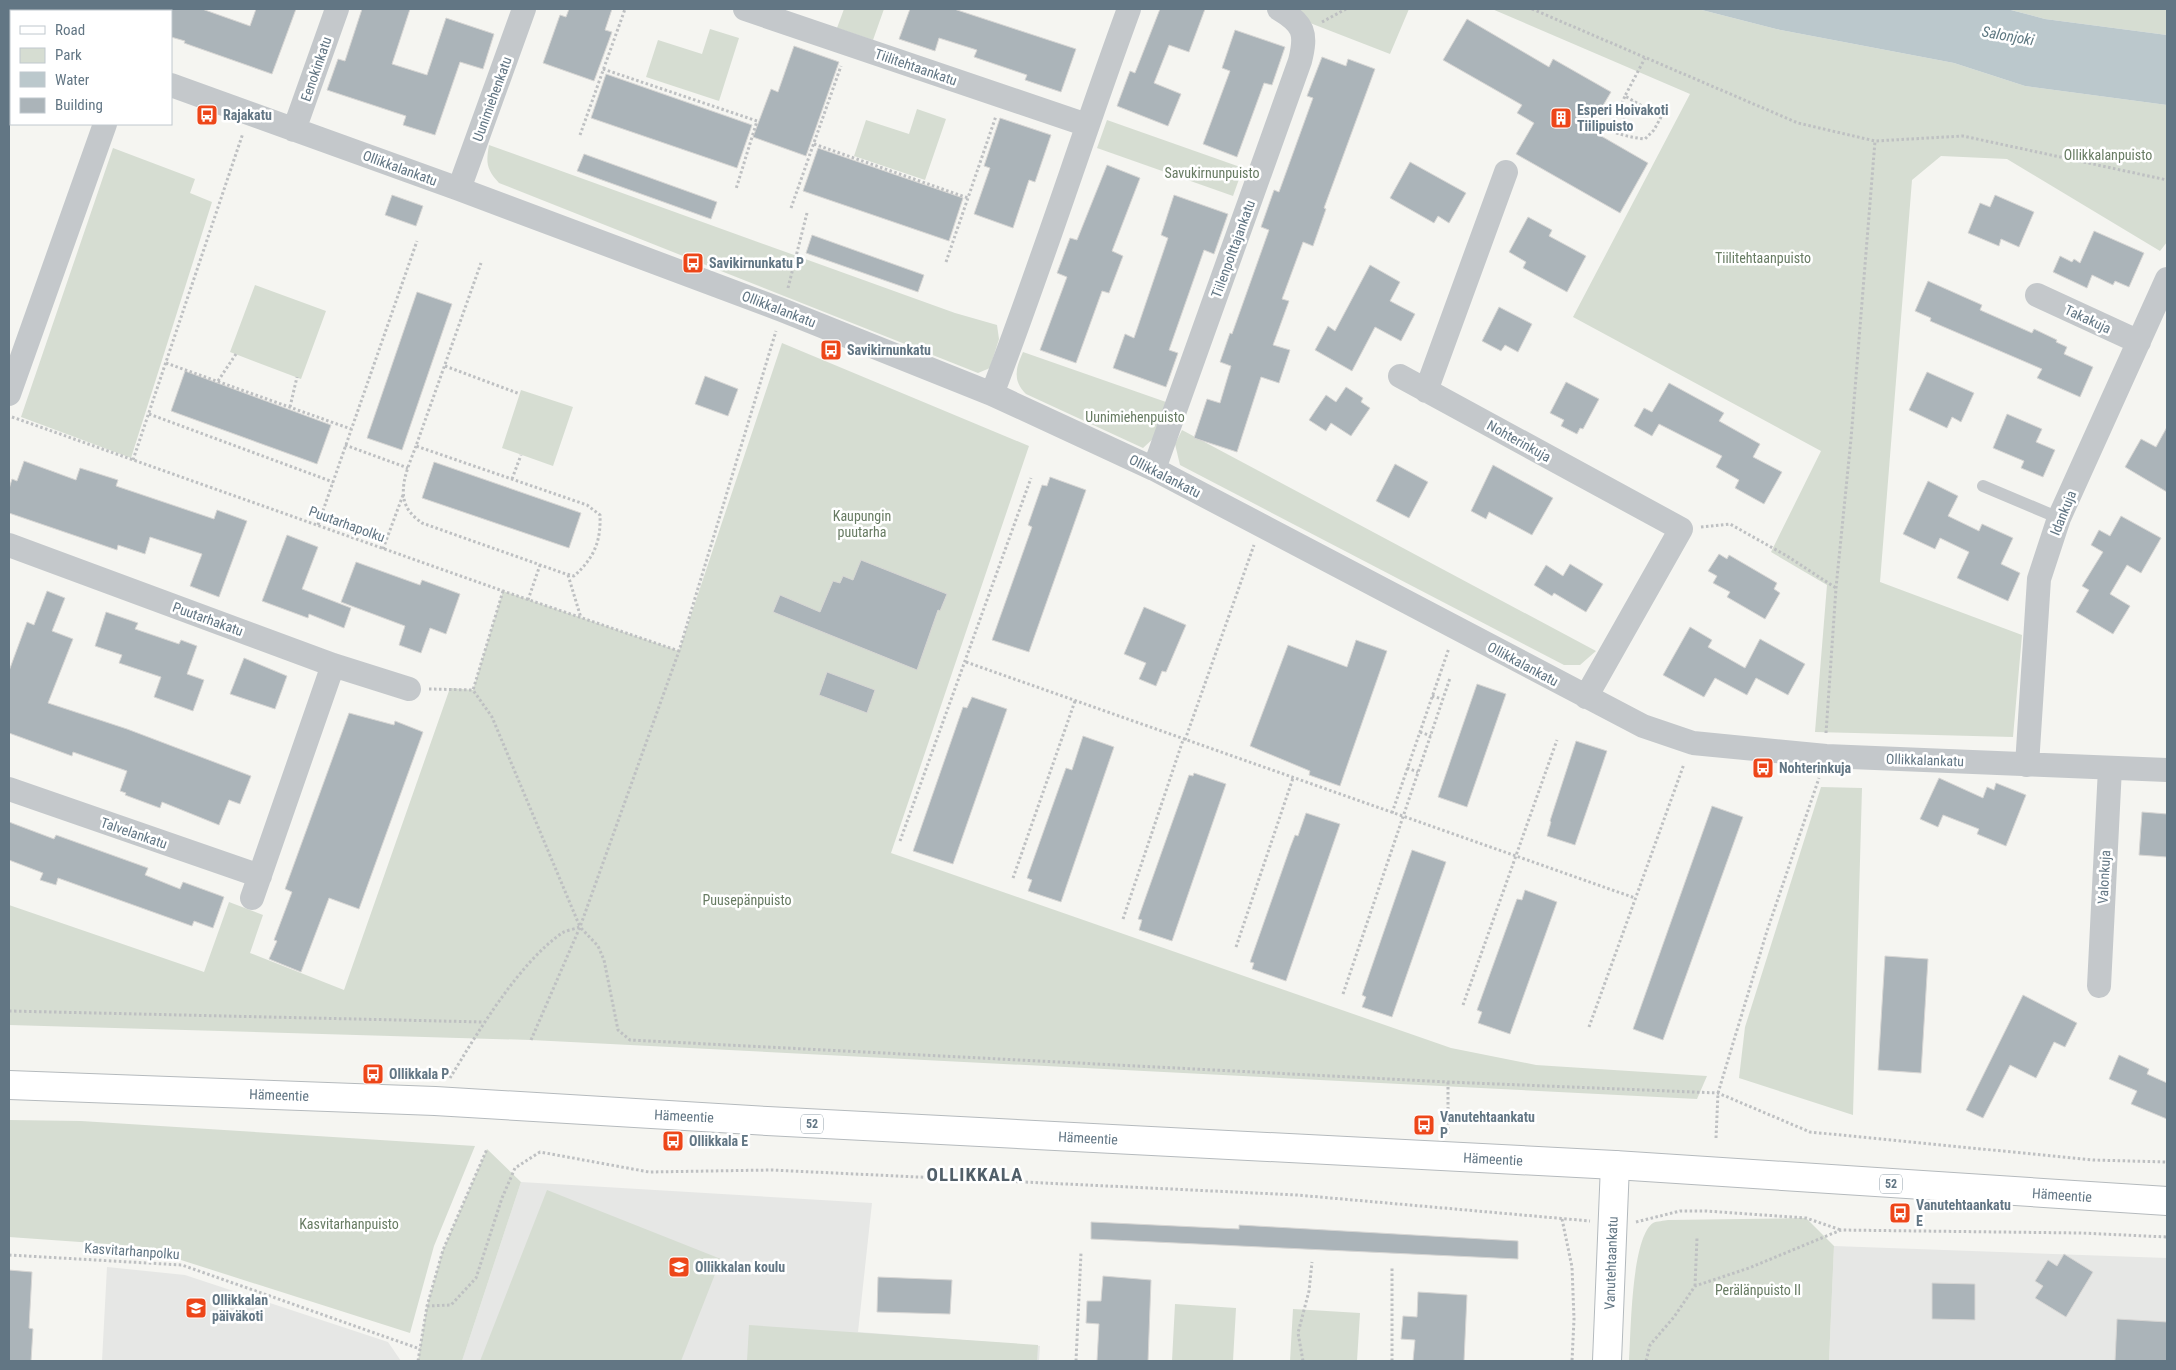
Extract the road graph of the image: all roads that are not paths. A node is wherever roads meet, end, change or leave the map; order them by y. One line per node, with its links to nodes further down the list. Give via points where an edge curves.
1 (337, 9): 9 (street, Eenokinkatu)
2 (524, 9): 11 (street, Uunimiehenkatu)
3 (745, 9): 8 (street, Tiilitehtaankatu)
4 (1129, 9): 8 (street)
5 (1279, 9): 19 (street, Tiilenpolttajankatu, via 1294,18 1304,31 1304,47)
6 (172, 85): 9 (street, Ollikkalankatu)
7 (105, 125): 17 (street)
8 (1087, 125): 18 (street)
9 (294, 130): 11 (street, Ollikkalankatu)
10 (1506, 172): 16 (street)
11 (459, 189): 18 (street, Ollikkalankatu, via 782,310)
12 (2167, 279): 14 (street, Idankuja)
13 (2037, 296): 14 (street, Takakuja)
14 (2139, 342): 21 (street, Idankuja)
15 (1400, 376): 16 (street, Nohterinkuja)
16 (1426, 390): 25 (street, Nohterinkuja, via 1681,529)
17 (9, 394)
18 (992, 394): 19 (street, Ollikkalankatu)
19 (1154, 469): 25 (street, Ollikkalankatu)
20 (1983, 486): 21 (lane)
21 (2059, 518): 26 (street, Idankuja, via 2039,579)
22 (9, 545): 23 (street, Puutarhakatu)
23 (333, 665): 24 (street, Puutarhakatu); 30 (street)
24 (409, 688)
25 (1586, 697): 26 (street, Ollikkalankatu, via 1643,726 1690,757 1826,756)
26 (2027, 765): 27 (street, Ollikkalankatu)
27 (2110, 768): 28 (street, Ollikkalankatu); 32 (street, Valonkuja)
28 (2167, 770)
29 (9, 790): 30 (street, Talvelankatu)
30 (260, 876): 31 (street)
31 (252, 898)
32 (2100, 986)
33 (9, 1085): 34 (main road, Hämeentie / 52, via 435,1102)
34 (1615, 1165): 35 (main road, Hämeentie / 52); 36 (main road, Vanutehtaankatu)
35 (2167, 1201)
36 (1607, 1361)

